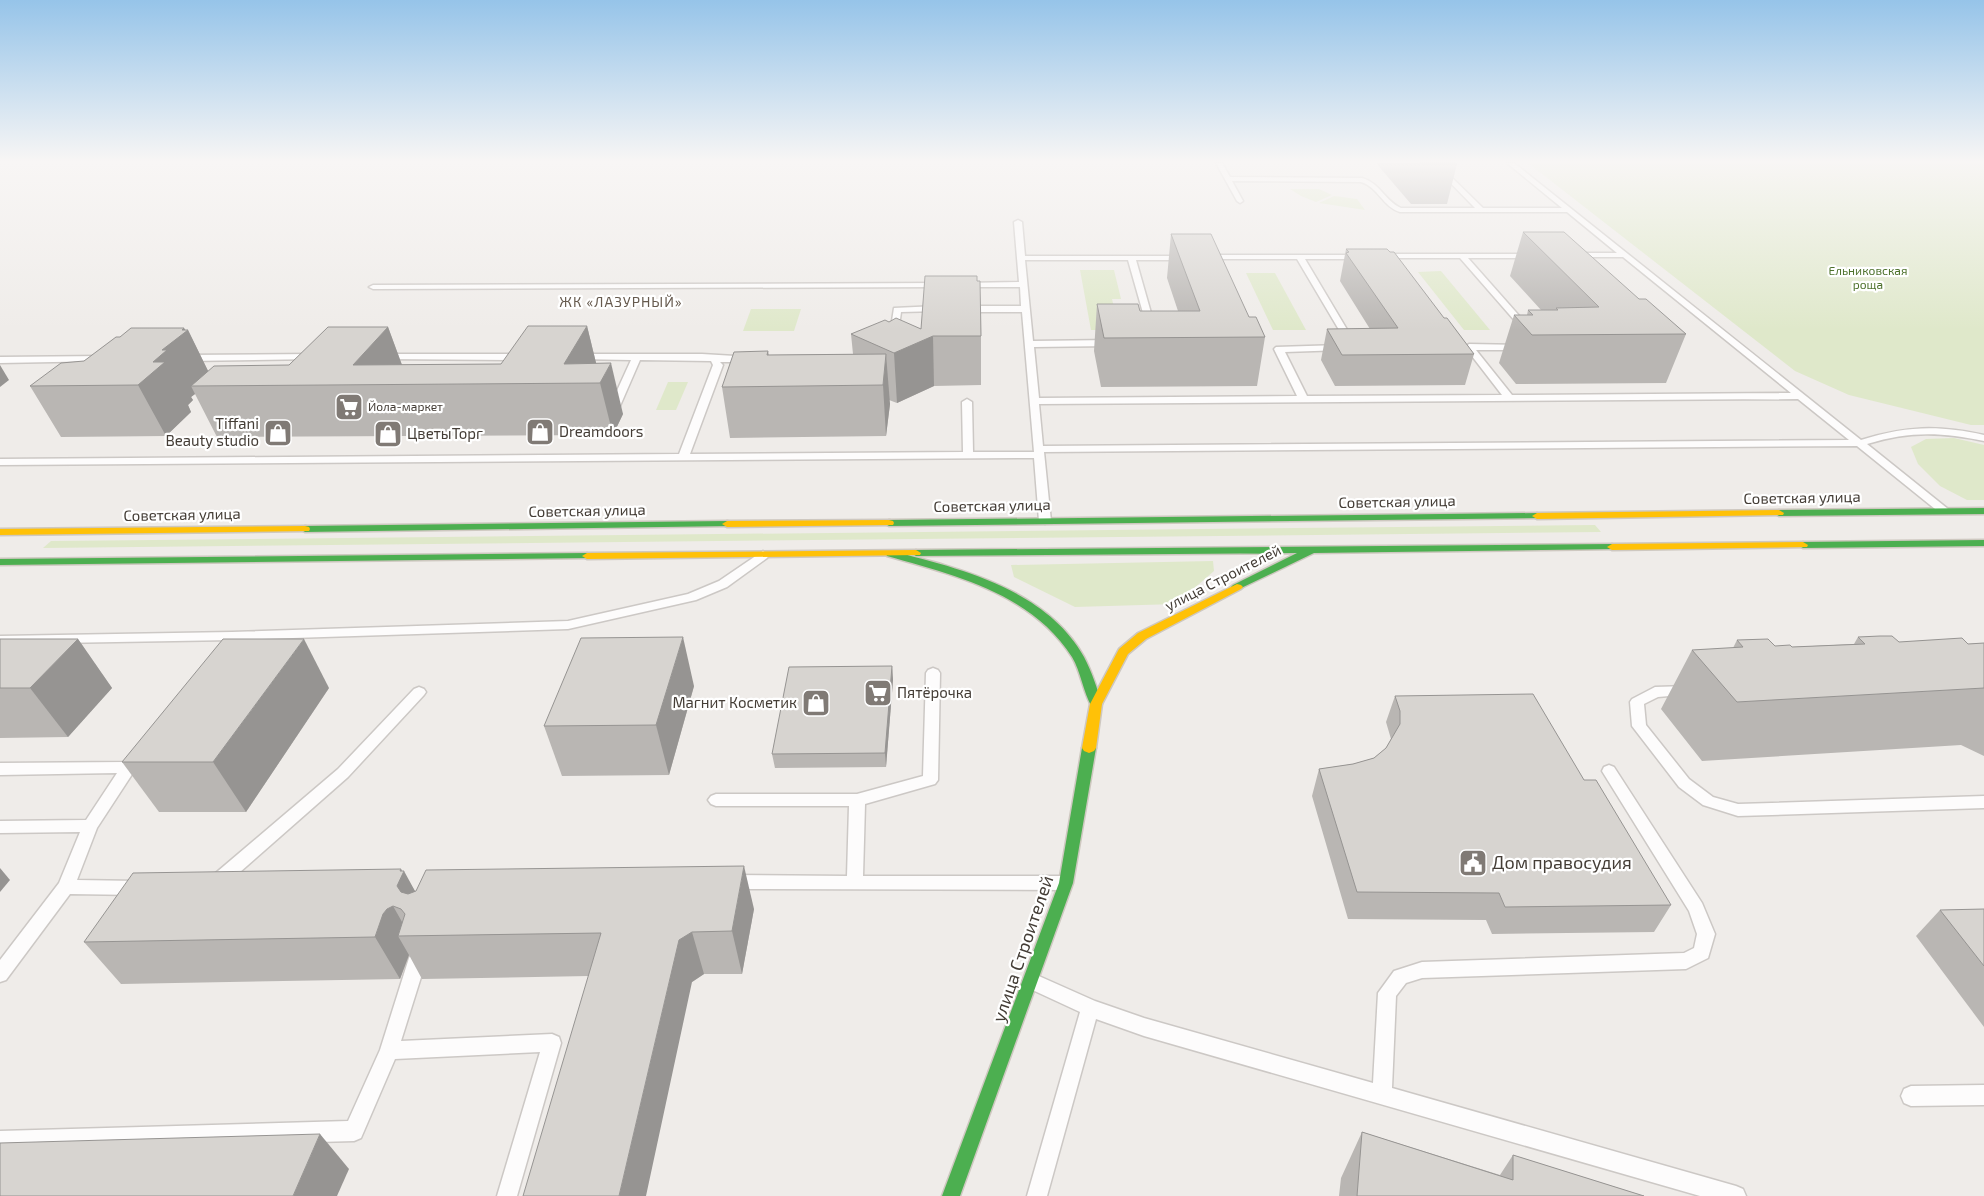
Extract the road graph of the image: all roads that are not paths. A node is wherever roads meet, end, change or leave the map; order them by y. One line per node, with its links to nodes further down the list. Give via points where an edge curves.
1 (1579, 219): 4 (lane)
2 (1018, 222): 8 (lane)
3 (1563, 255): 4 (lane)
4 (1626, 255): 31 (lane)
5 (1462, 256): 6 (lane); 7 (lane); 16 (lane)
6 (1545, 256)
7 (1300, 257): 9 (lane); 33 (lane, via 1354,348 1279,349)
8 (1021, 258): 9 (lane); 10 (lane)
9 (1131, 258): 15 (lane)
10 (1024, 284): 11 (lane); 14 (lane)
11 (373, 287)
12 (947, 309): 19 (lane, via 897,310)
13 (956, 309): 14 (lane)
14 (1026, 309): 18 (lane)
15 (1152, 333)
16 (1531, 333)
17 (1116, 343): 18 (lane)
18 (1029, 344): 35 (lane)
19 (893, 347)
20 (1525, 347): 32 (lane, via 1470,347)
21 (320, 357): 26 (lane)
22 (377, 357): 23 (lane, via 453,361)
23 (532, 357)
24 (571, 357): 25 (lane)
25 (638, 357): 28 (lane); 36 (lane)
26 (177, 358)
27 (110, 359): 30 (lane)
28 (714, 359): 29 (lane); 41 (lane, via 718,365 717,380)
29 (761, 359)
30 (0, 360)
31 (1802, 396): 32 (lane); 38 (lane)
32 (1508, 398): 33 (lane)
33 (1304, 400): 35 (lane)
34 (967, 402): 40 (lane)
35 (1034, 402): 39 (lane)
36 (615, 406)
37 (1984, 438): 38 (lane, via 1954,431 1925,430 1902,432)
38 (1861, 443): 39 (lane); 43 (lane)
39 (1039, 452): 40 (lane); 46 (lane)
40 (968, 456): 41 (lane)
41 (683, 458): 42 (lane)
42 (0, 462)
43 (1944, 511): 44 (main road, Советская улица); 45 (main road, Советская улица); 49 (main road)
44 (1984, 511)
45 (1624, 514): 46 (main road, Советская улица); 50 (main road)
46 (1045, 521): 47 (main road, Советская улица)
47 (40, 531): 48 (main road, Советская улица); 54 (main road)
48 (0, 532)
49 (1983, 544): 50 (main road)
50 (1650, 547): 51 (main road)
51 (1311, 550): 52 (main road); 61 (main road, улица Строителей, via 1142,636 1123,652)
52 (891, 554): 53 (main road); 61 (main road, via 973,578 1021,601 1056,629 1076,652)
53 (763, 555): 54 (main road); 55 (lane, via 723,584 692,597 568,624)
54 (3, 562)
55 (232, 636): 56 (lane); 57 (lane)
56 (0, 640)
57 (223, 648)
58 (933, 672): 67 (lane, via 930,780)
59 (1705, 691): 68 (lane, via 1655,692 1637,702 1639,726 1684,783 1708,801 1738,810)
60 (419, 692): 76 (lane, via 343,773 205,889)
61 (1096, 704): 73 (main road, улица Строителей)
62 (147, 744): 63 (lane)
63 (129, 767): 64 (lane); 69 (lane)
64 (0, 768)
65 (1609, 771): 82 (lane, via 1696,908 1706,934 1702,953 1686,961 1422,970 1400,977 1388,993)
66 (716, 800): 67 (lane)
67 (857, 800): 72 (lane)
68 (1984, 802)
69 (90, 826): 70 (lane); 74 (lane)
70 (0, 827)
71 (720, 882): 72 (lane)
72 (855, 882): 73 (lane)
73 (1066, 883): 79 (main road, улица Строителей)
74 (66, 887): 75 (lane); 78 (lane)
75 (154, 888)
76 (229, 889)
77 (418, 958): 81 (lane)
78 (0, 974)
79 (1032, 981): 80 (lane); 87 (main road, улица Строителей)
80 (1090, 1008): 82 (lane, via 1144,1027); 88 (lane)
81 (389, 1050): 85 (lane, via 354,1131); 86 (lane, via 552,1043)
82 (1382, 1095): 89 (lane)
83 (1984, 1095): 84 (lane)
84 (1911, 1096)
85 (0, 1141)
86 (507, 1196)
87 (951, 1196)
88 (1037, 1196)
89 (1736, 1196)

